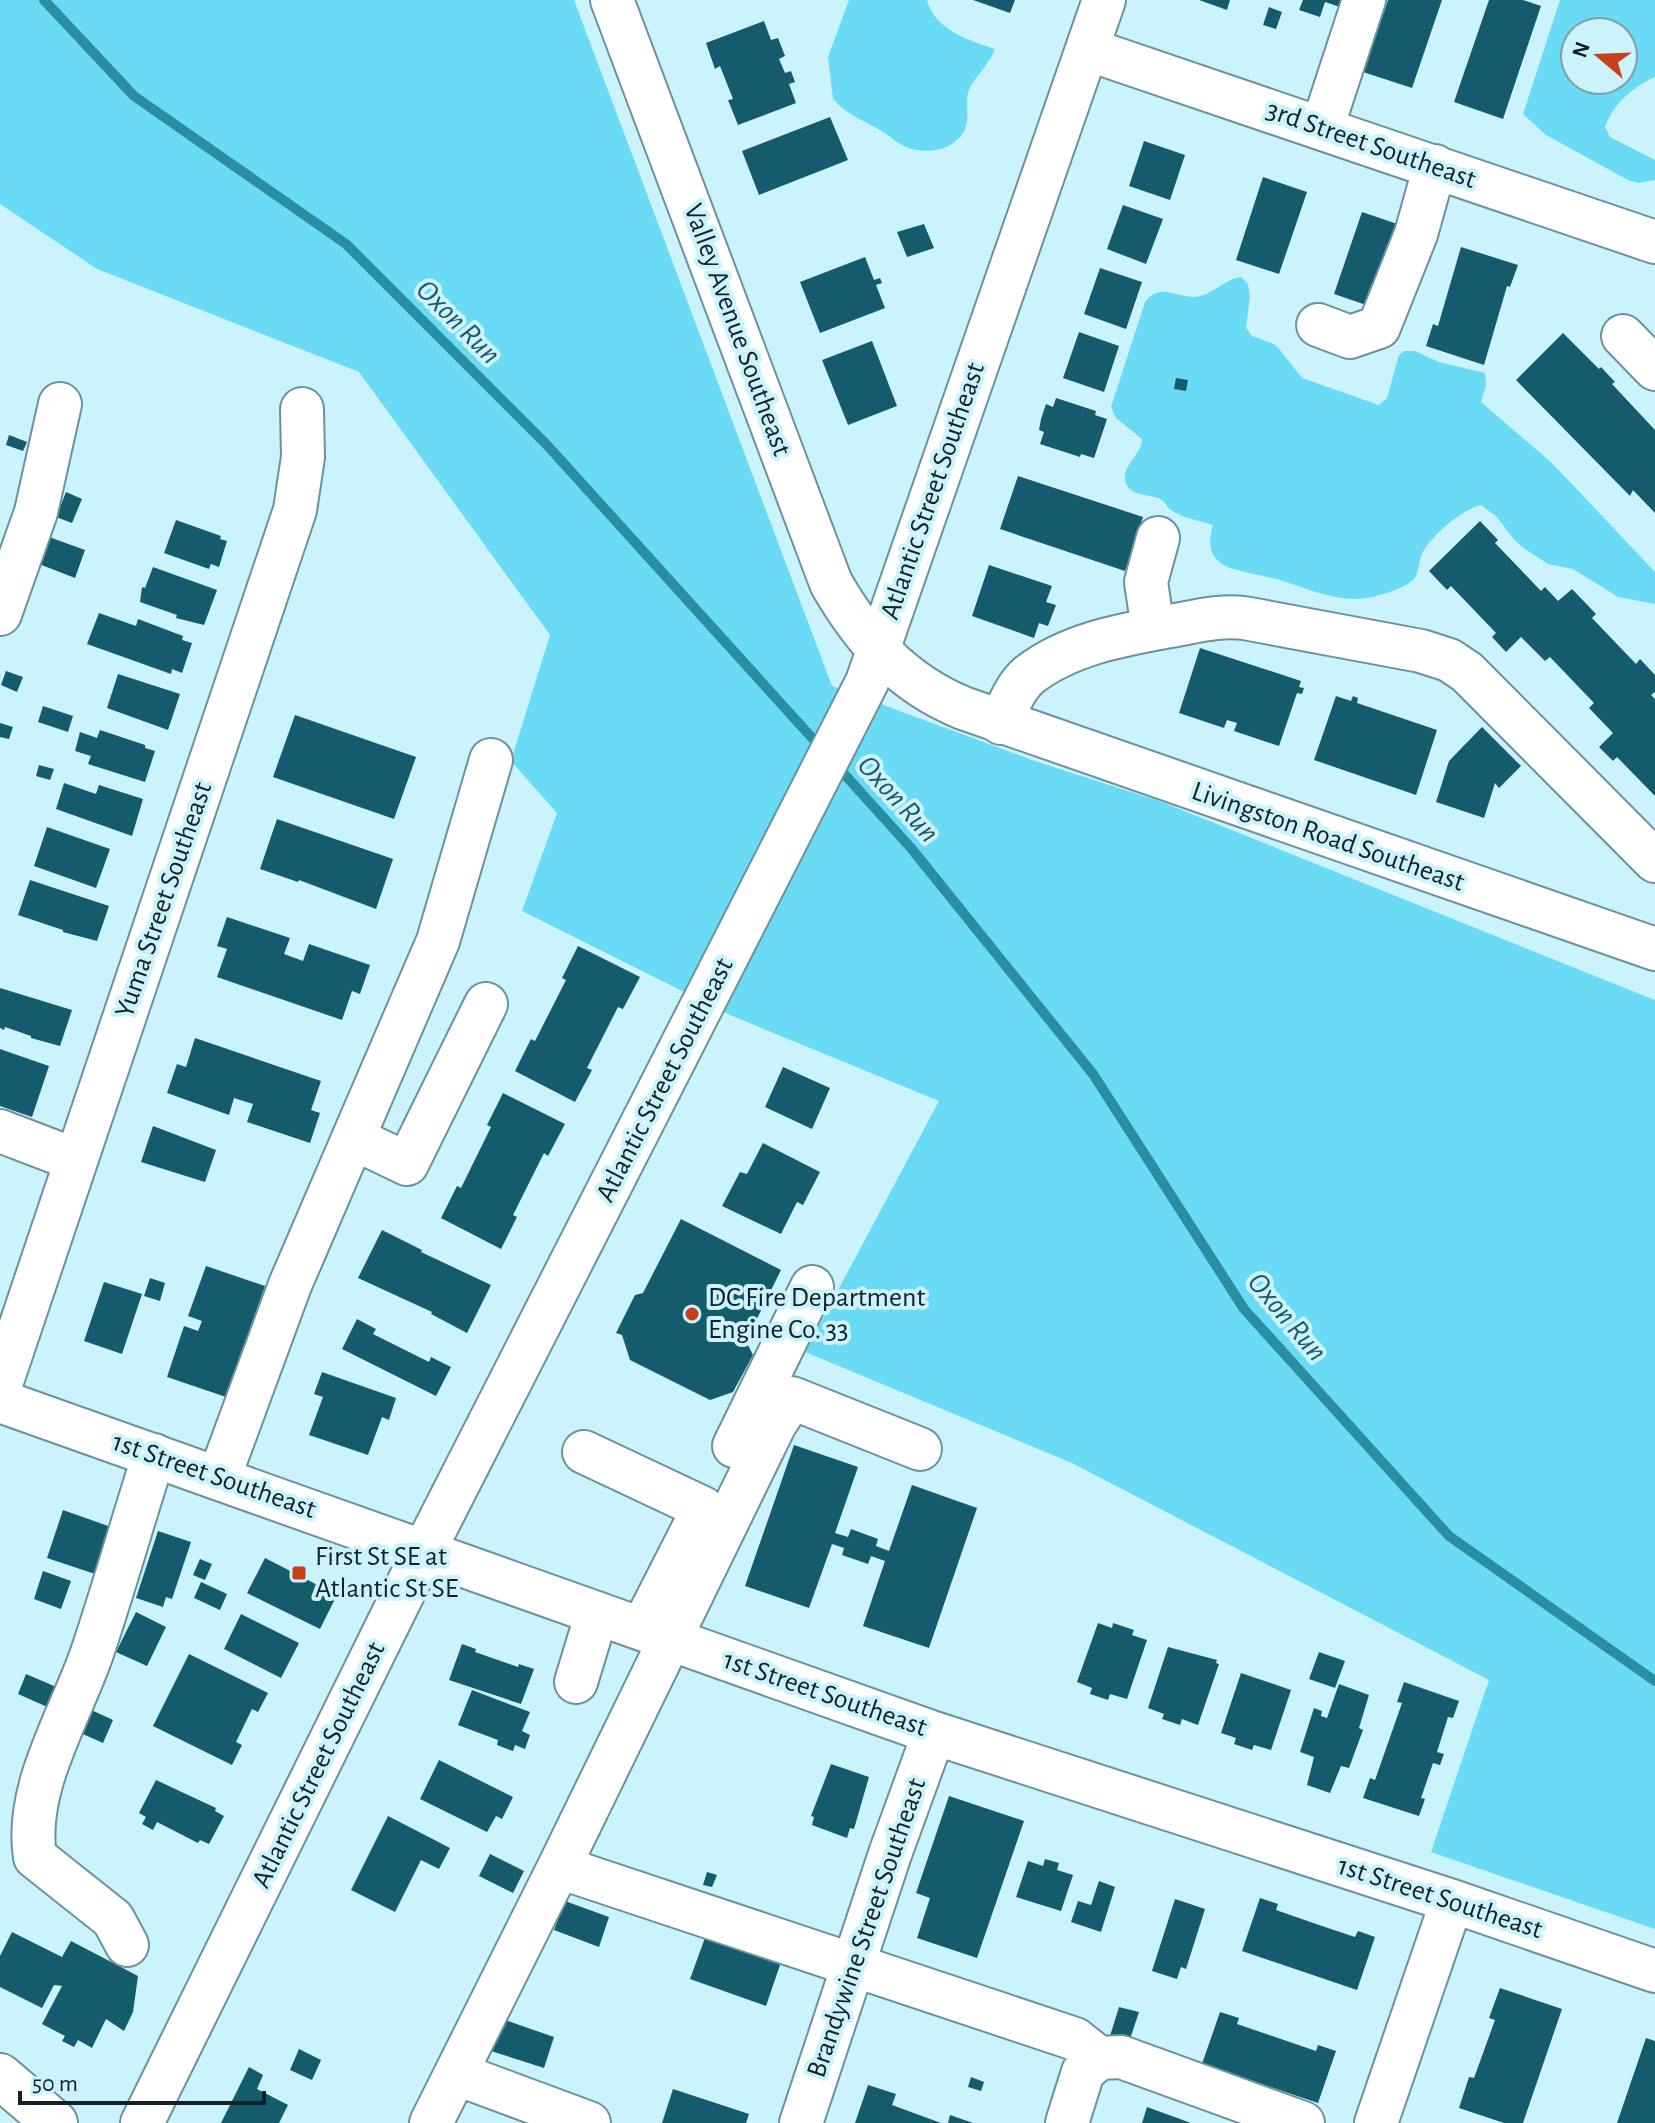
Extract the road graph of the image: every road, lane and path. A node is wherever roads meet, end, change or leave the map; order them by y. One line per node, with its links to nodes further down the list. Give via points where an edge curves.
1 (612, 0): 16 (street, Valley Avenue Southeast, via 831,583)
2 (1104, 0): 4 (street, Atlantic Street Southeast)
3 (1364, 0): 5 (street)
4 (1087, 49): 5 (street, 3rd Street Southeast); 16 (street, Atlantic Street Southeast)
5 (1322, 128): 6 (street, 3rd Street Southeast)
6 (1435, 166): 7 (street, 3rd Street Southeast); 8 (street, via 1416,234 1379,327 1350,337)
7 (1655, 242)
8 (1318, 325)
9 (1623, 336): 10 (street)
10 (1655, 369)
11 (60, 404): 14 (street, via 36,512)
12 (302, 409): 24 (street, Yuma Street Southeast, via 303,457 295,510)
13 (1158, 538): 15 (street, via 1146,582)
14 (0, 614)
15 (1153, 629): 17 (street, via 1086,646 1028,676); 19 (street, via 1231,616 1449,660)
16 (878, 651): 17 (street, Livingston Road Southeast, via 926,691); 33 (street, Atlantic Street Southeast, via 785,845)
17 (1001, 723): 20 (street, Livingston Road Southeast)
18 (491, 760): 23 (street, via 438,941)
19 (1655, 861)
20 (1655, 949)
21 (486, 1004): 23 (street, via 407,1164)
22 (0, 1131): 24 (street)
23 (353, 1138): 31 (street, via 290,1285)
24 (76, 1160): 26 (street, Yuma Street Southeast)
25 (812, 1287): 32 (street)
26 (0, 1387)
27 (0, 1401): 30 (street, 1st Street Southeast)
28 (920, 1449): 35 (street, via 792,1398)
29 (584, 1452): 32 (street)
30 (154, 1455): 31 (street, 1st Street Southeast); 40 (street, via 91,1654 42,1776 32,1837 35,1857 113,1919)
31 (219, 1478): 33 (street, 1st Street Southeast)
32 (703, 1508): 35 (street)
33 (424, 1551): 34 (street, 1st Street Southeast); 47 (street, Atlantic Street Southeast)
34 (597, 1613): 35 (street, 1st Street Southeast); 36 (street)
35 (657, 1634): 37 (street, 1st Street Southeast); 38 (street)
36 (576, 1682)
37 (934, 1733): 39 (street, 1st Street Southeast); 41 (street, Brandywine Street Southeast)
38 (559, 1867): 41 (street); 44 (street)
39 (1452, 1901): 42 (street, 1st Street Southeast); 53 (street)
40 (127, 1945)
41 (855, 1966): 43 (street, via 1075,2039); 50 (street, Brandywine Street Southeast)
42 (1655, 1971)
43 (1099, 2058): 51 (street, via 1083,2072); 52 (street, via 1121,2057)
44 (457, 2074): 48 (street); 49 (street)
45 (0, 2076): 46 (main road)
46 (43, 2120)
47 (142, 2123)
48 (431, 2123)
49 (589, 2123)
50 (801, 2123)
51 (1067, 2123)
52 (1303, 2123)
53 (1376, 2123)

